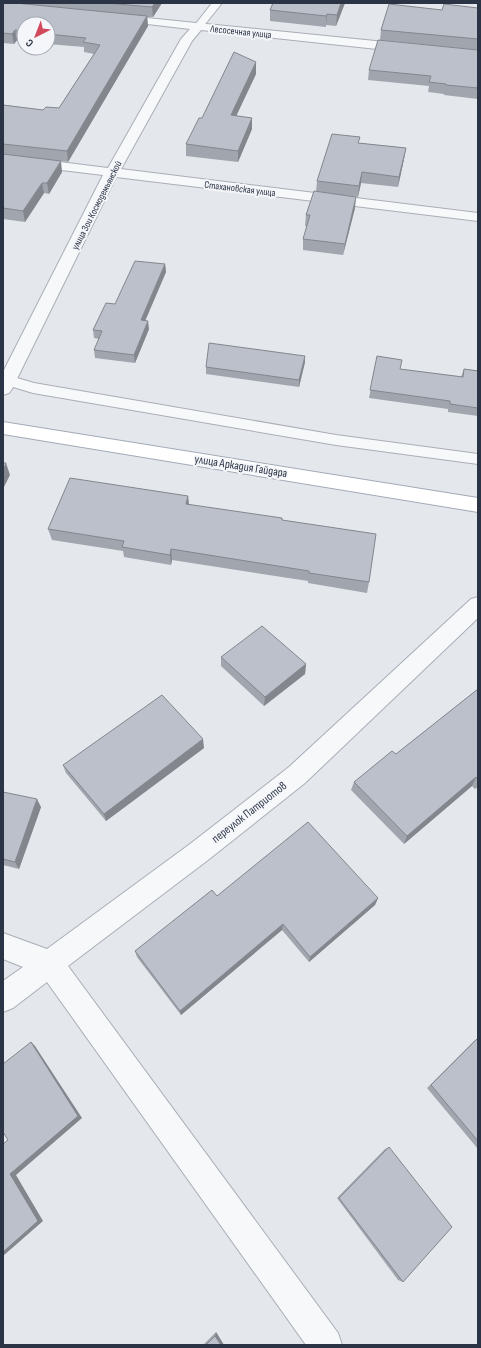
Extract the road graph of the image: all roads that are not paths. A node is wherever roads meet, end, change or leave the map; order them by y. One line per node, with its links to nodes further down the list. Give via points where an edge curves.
1 (217, 3): 3 (lane)
2 (105, 17): 3 (street, Лесосечная улица)
3 (199, 26): 4 (street, Лесосечная улица); 6 (street, улица Зои Космодемьянской, via 187,39)
4 (416, 49)
5 (3, 159): 6 (street, Стахановская улица)
6 (112, 172): 7 (street, Стахановская улица); 8 (street, улица Зои Космодемьянской)
7 (478, 217)
8 (5, 385): 10 (lane, via 328,438)
9 (3, 428): 11 (main road, улица Аркадия Гайдара)
10 (478, 459)
11 (478, 505)
12 (478, 605): 14 (street, переулок Патриотов, via 297,775)
13 (3, 946): 14 (street)
14 (50, 963): 15 (street, переулок Патриотов); 16 (street)
15 (3, 998)
16 (326, 1345)

